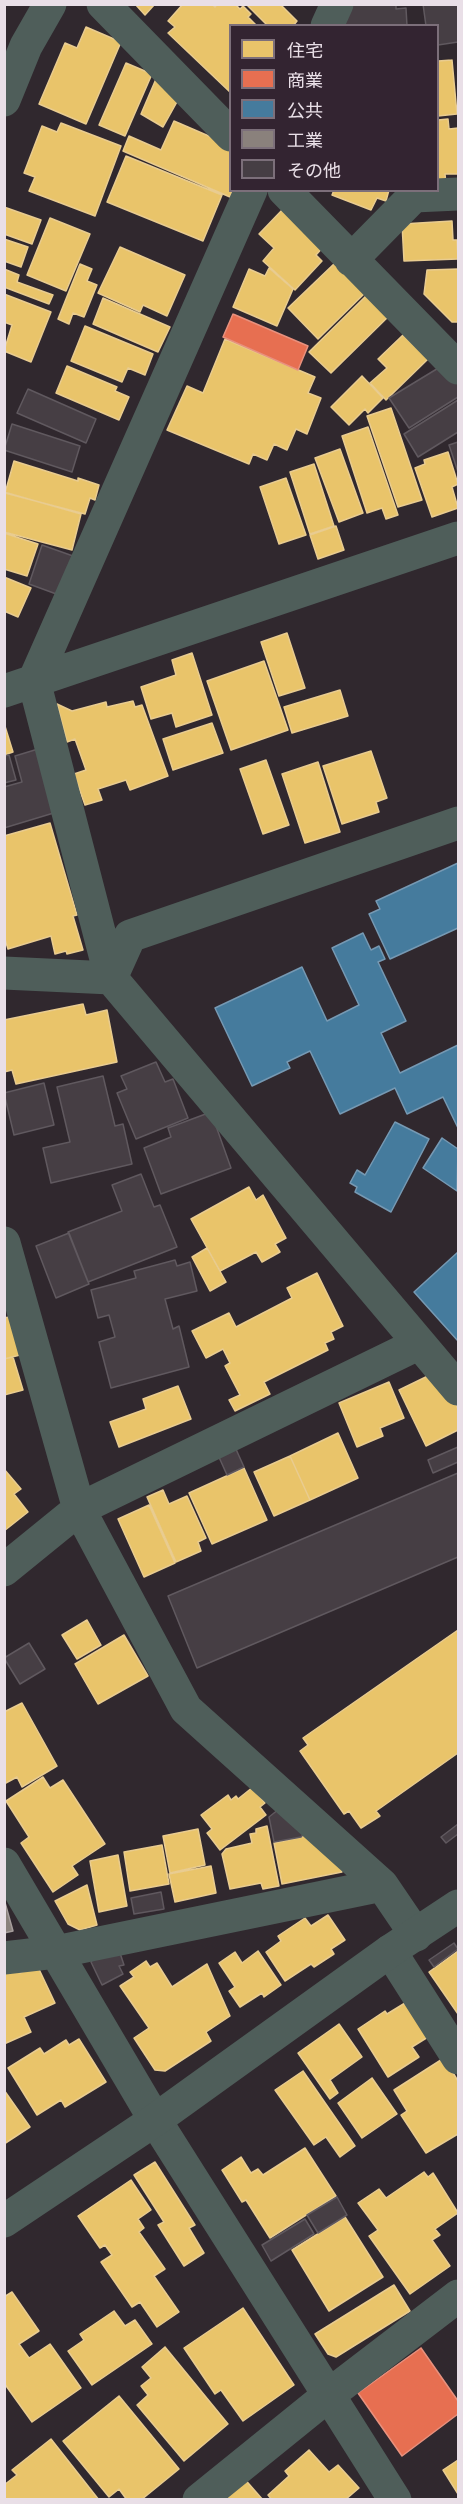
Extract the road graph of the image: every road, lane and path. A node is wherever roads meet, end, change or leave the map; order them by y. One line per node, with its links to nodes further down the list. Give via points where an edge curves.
1 (50, 4): 5 (street, via 26,46)
2 (104, 4): 6 (street)
3 (337, 4): 4 (street)
4 (328, 24)
5 (4, 100)
6 (229, 133)
7 (250, 192): 13 (street)
8 (286, 192): 10 (street)
9 (459, 195): 10 (street, via 414,196)
10 (351, 260): 11 (street)
11 (459, 368)
12 (459, 538): 13 (street)
13 (19, 686): 16 (street)
14 (459, 823): 16 (street, via 130,936)
15 (4, 973): 16 (street)
16 (111, 978): 18 (street)
17 (4, 1243): 20 (street)
18 (418, 1344): 19 (street); 20 (street)
19 (459, 1389)
20 (79, 1509): 21 (street); 23 (street, via 186,1709)
21 (4, 1570)
22 (4, 1864): 26 (street)
23 (382, 1885): 25 (street); 26 (street)
24 (459, 1906): 25 (street)
25 (403, 1943): 28 (street); 29 (street)
26 (56, 1952): 27 (street); 29 (street)
27 (4, 1958)
28 (459, 2058)
29 (155, 2120): 30 (street); 32 (street)
30 (4, 2221)
31 (459, 2296): 32 (street)
32 (330, 2394): 33 (street); 34 (street)
33 (199, 2499)
34 (395, 2499)

